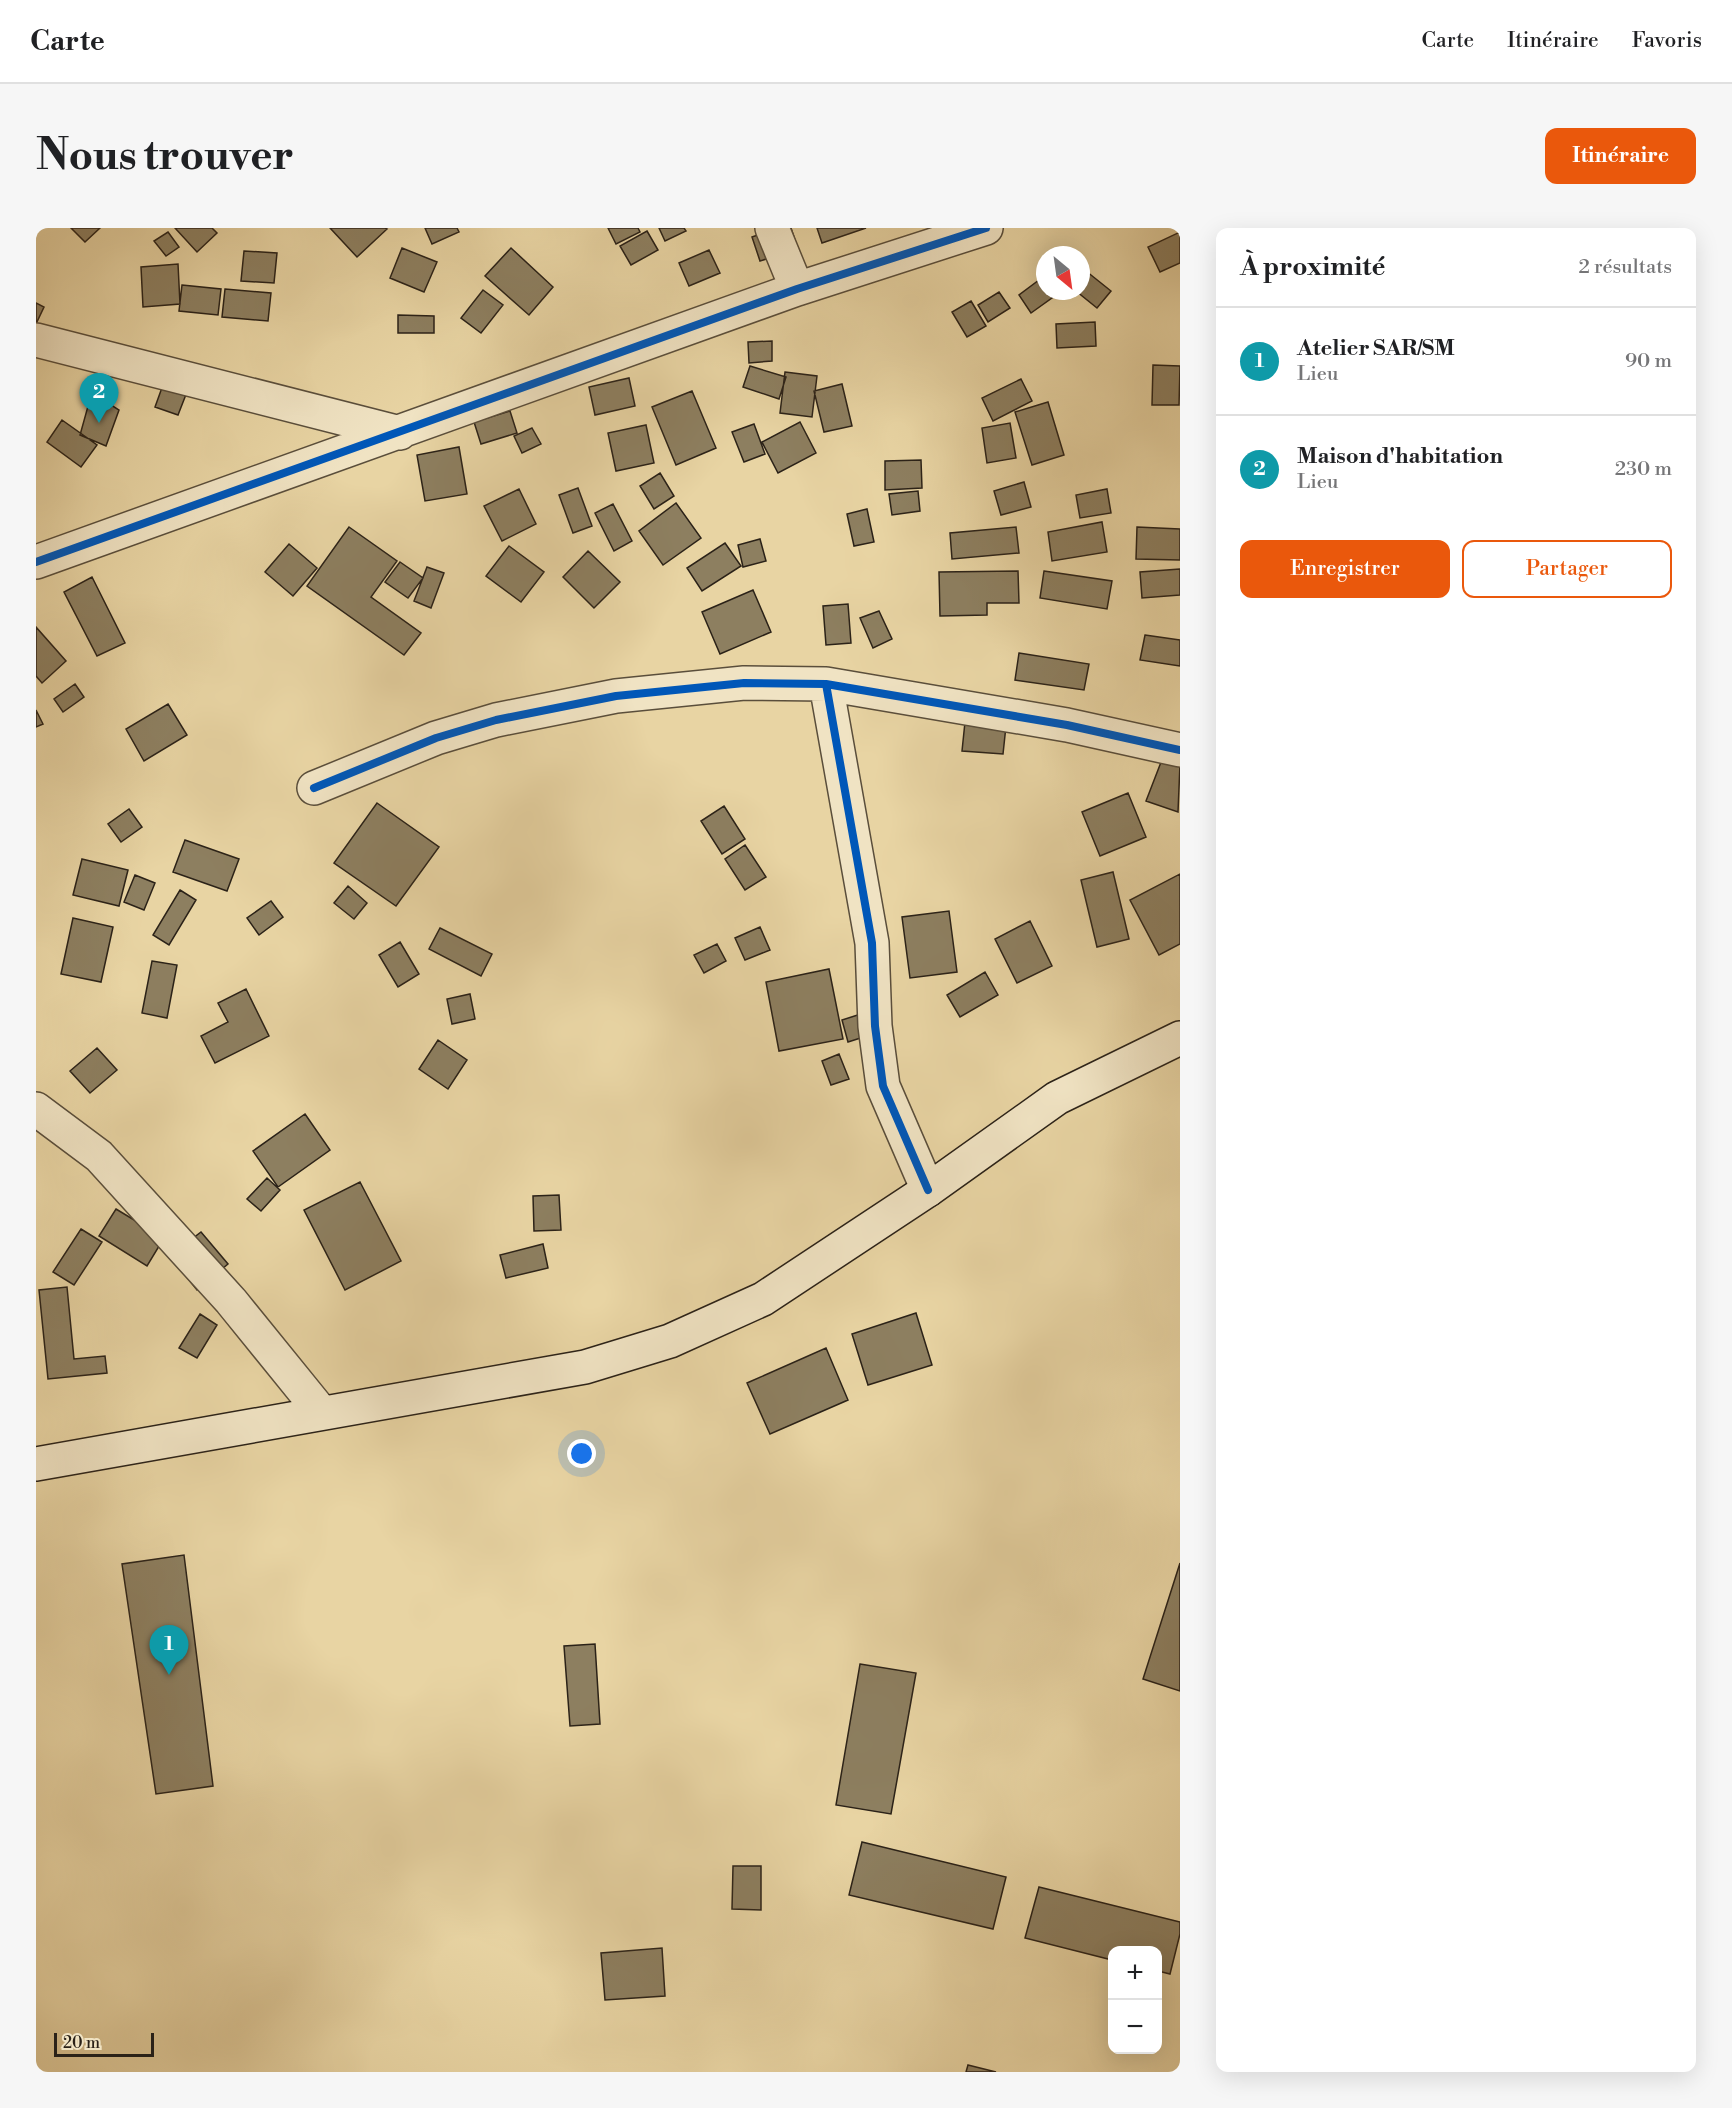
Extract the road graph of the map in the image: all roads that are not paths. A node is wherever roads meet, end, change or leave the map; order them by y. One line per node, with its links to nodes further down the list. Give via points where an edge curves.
1 (772, 228): 3 (street)
2 (986, 228): 3 (street)
3 (797, 289): 5 (street)
4 (36, 340): 5 (street)
5 (400, 433): 6 (street)
6 (36, 562)
7 (826, 684): 8 (street, via 1067,725); 9 (street, via 744,683 616,696 507,718 436,738); 12 (street, via 872,943 875,1026 883,1086)
8 (1180, 750)
9 (314, 788)
10 (1180, 1038): 12 (street, via 1057,1098)
11 (36, 1108): 13 (street, via 99,1156 231,1301)
12 (928, 1190): 13 (street, via 763,1299 670,1341 585,1367)
13 (321, 1412): 14 (street)
14 (36, 1464)

